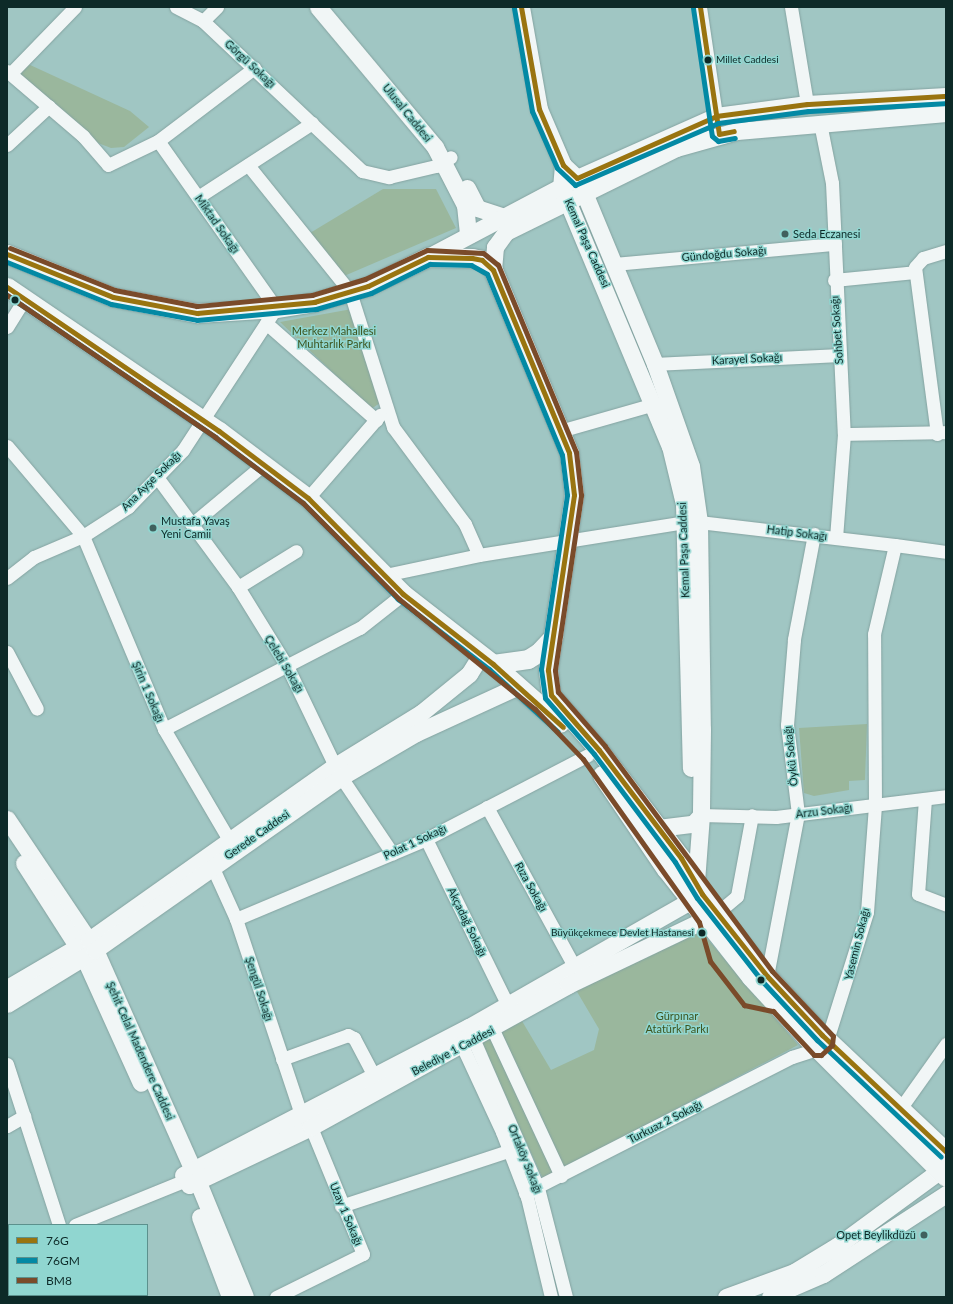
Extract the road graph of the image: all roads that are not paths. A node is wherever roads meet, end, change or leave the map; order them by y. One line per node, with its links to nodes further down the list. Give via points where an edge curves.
1 (75, 7): 11 (street)
2 (176, 7): 9 (street, Görgü Sokağı)
3 (217, 7): 9 (street)
4 (318, 7): 22 (street, Ulusal Caddesi)
5 (332, 7): 22 (street, via 443,142)
6 (522, 7): 24 (street, via 539,109)
7 (700, 7): 16 (street)
8 (791, 7): 13 (street)
9 (203, 21): 10 (street, Görgü Sokağı)
10 (254, 68): 18 (street, Görgü Sokağı); 20 (street)
11 (9, 72): 14 (street)
12 (946, 96): 13 (street)
13 (807, 104): 16 (street)
14 (49, 106): 20 (street, via 83,136 108,165); 21 (street)
15 (946, 113): 17 (street)
16 (716, 116): 19 (street); 25 (street)
17 (820, 123): 19 (street); 31 (street, Sohbet Sokağı, via 828,152)
18 (315, 126): 22 (street, Görgü Sokağı, via 362,171 389,177); 23 (street)
19 (719, 134): 28 (street, via 676,148)
20 (158, 141): 27 (street, Miktad Sokağı)
21 (7, 145)
22 (447, 159): 29 (street, via 477,208); 30 (street, Ulusal Caddesi, via 466,205)
23 (248, 165): 27 (street); 40 (street)
24 (563, 165): 25 (street, Kemal Paşa Caddesi); 26 (street, Kemal Paşa Caddesi)
25 (577, 178): 26 (street); 28 (street, Kemal Paşa Caddesi)
26 (561, 186): 28 (street, Kemal Paşa Caddesi); 29 (street)
27 (198, 197): 42 (street, Miktad Sokağı)
28 (577, 199): 35 (street, Kemal Paşa Caddesi); 36 (street, via 506,232 495,247); 46 (street, Kemal Paşa Caddesi)
29 (501, 216): 30 (street)
30 (468, 233): 34 (street)
31 (835, 244): 35 (street, Gündoğdu Sokağı); 38 (street, Sohbet Sokağı)
32 (946, 251): 37 (street, via 923,258)
33 (7, 254): 42 (main road, via 136,304 197,313)
34 (428, 257): 36 (main road, via 482,260); 40 (main road)
35 (614, 264): 45 (street, Kemal Paşa Caddesi)
36 (493, 270): 50 (main road)
37 (915, 272): 38 (street); 51 (street)
38 (834, 280): 44 (street, Sohbet Sokağı)
39 (7, 287): 41 (main road)
40 (350, 292): 42 (main road); 47 (street)
41 (25, 298): 43 (street); 48 (main road)
42 (271, 316): 48 (street, Ana Ayşe Sokağı); 49 (street, Miktad Sokağı)
43 (7, 327)
44 (839, 355): 45 (street, Karayel Sokağı); 52 (street, Sohbet Sokağı)
45 (655, 364): 57 (street, Kemal Paşa Caddesi, via 691,466)
46 (654, 404): 50 (street); 57 (street, Kemal Paşa Caddesi, via 670,446 684,504)
47 (387, 407): 49 (street); 66 (street, via 393,427 465,524)
48 (201, 418): 54 (main road); 55 (street, Ana Ayşe Sokağı, via 182,450)
49 (376, 420): 56 (street)
50 (560, 431): 62 (main road, via 569,453 574,495)
51 (941, 433): 52 (street)
52 (844, 434): 61 (street, Sohbet Sokağı)
53 (7, 446): 60 (street, Şirin 1 Sokağı)
54 (264, 464): 56 (main road); 58 (street)
55 (157, 477): 58 (street, Çelebi Sokağı); 60 (street, Ana Ayşe Sokağı, via 128,507)
56 (308, 498): 67 (main road)
57 (692, 522): 59 (street, Hatip Sokağı); 62 (street, Hatip Sokağı); 88 (street, Kemal Paşa Caddesi)
58 (192, 524): 69 (street, Çelebi Sokağı)
59 (814, 534): 61 (street, Hatip Sokağı); 85 (street, Öykü Sokağı, via 794,639 787,725)
60 (83, 536): 68 (street, Ana Ayşe Sokağı, via 34,557); 78 (street, Şirin 1 Sokağı)
61 (836, 538): 63 (street, Hatip Sokağı)
62 (569, 539): 66 (street, Hatip Sokağı); 71 (main road)
63 (895, 545): 65 (street, Hatip Sokağı); 83 (street, Yasemin Sokağı, via 874,634)
64 (296, 551): 69 (street)
65 (946, 552)
66 (479, 555): 67 (street, Hatip Sokağı)
67 (385, 575): 70 (main road)
68 (7, 578)
69 (238, 587): 74 (street, Çelebi Sokağı)
70 (403, 594): 73 (main road); 74 (street, via 360,628)
71 (553, 637): 73 (main road, via 539,652 528,659); 75 (main road)
72 (7, 652): 77 (street)
73 (487, 660): 76 (main road); 80 (street, Gerede Caddesi, via 450,692)
74 (288, 668): 78 (street); 80 (street, Çelebi Sokağı)
75 (548, 670): 76 (main road); 89 (main road, via 548,688 554,701 595,745)
76 (518, 686): 79 (main road, via 565,729); 80 (street, Gerede Caddesi)
77 (37, 709)
78 (164, 730): 92 (street, Şirin 1 Sokağı)
79 (588, 755): 84 (street, Polat 1 Sokağı); 95 (main road, via 677,884)
80 (338, 771): 92 (street, Gerede Caddesi); 93 (street, Çelebi Sokağı); 94 (street, Gerede Caddesi)
81 (946, 796): 82 (street, Arzu Sokağı)
82 (925, 799): 83 (street, Arzu Sokağı); 96 (street, via 918,894)
83 (875, 805): 85 (street, Arzu Sokağı); 107 (street, Yasemin Sokağı, via 867,912 836,1021)
84 (487, 806): 91 (street, Polat 1 Sokağı); 100 (street, Rıza Sokağı)
85 (798, 814): 86 (street, Arzu Sokağı); 101 (street, Öykü Sokağı)
86 (752, 815): 88 (street, Arzu Sokağı); 97 (street, via 737,896)
87 (7, 819): 99 (street, Şehit Celal Madendere Caddesi)
88 (697, 820): 89 (street); 95 (street, Kemal Paşa Caddesi)
89 (658, 828): 95 (main road)
90 (7, 836): 99 (street, Şehit Celal Madendere Caddesi)
91 (426, 839): 93 (street, Polat 1 Sokağı); 104 (street, Akçadağ Sokağı)
92 (229, 840): 94 (street, Gerede Caddesi)
93 (392, 853): 98 (street, Polat 1 Sokağı)
94 (209, 861): 98 (street, Şengül Sokağı); 99 (street, Gerede Caddesi)
95 (694, 886): 97 (main road); 100 (street, Belediye 1 Caddesi)
96 (946, 905)
97 (711, 916): 101 (main road); 105 (street, Belediye 1 Caddesi, via 568,986); 107 (main road, via 751,977)
98 (236, 919): 109 (street, Şengül Sokağı)
99 (86, 949): 102 (street, Gerede Caddesi); 103 (street, Gerede Caddesi); 120 (street, Şehit Celal Madendere Caddesi)
100 (575, 968): 104 (street, Belediye 1 Caddesi)
101 (767, 976): 107 (main road)
102 (7, 988)
103 (7, 1004)
104 (508, 1006): 106 (street, Belediye 1 Caddesi)
105 (493, 1030): 106 (street, Belediye 1 Caddesi); 119 (street)
106 (466, 1037): 111 (street, Belediye 1 Caddesi); 114 (street, Belediye 1 Caddesi); 116 (street, Ortaköy Sokağı)
107 (817, 1039): 112 (main road); 118 (main road); 119 (street, Turkuaz 2 Sokağı, via 792,1057)
108 (946, 1044): 112 (street)
109 (282, 1059): 111 (street, via 348,1035 354,1038); 114 (street, Şengül Sokağı)
110 (7, 1064): 113 (street)
111 (374, 1076): 114 (street, Belediye 1 Caddesi)
112 (900, 1109): 117 (main road)
113 (24, 1116): 115 (street); 125 (street)
114 (306, 1120): 120 (street, Belediye 1 Caddesi); 124 (street, Uzay 1 Sokağı)
115 (7, 1126)
116 (515, 1149): 121 (street, Ortaköy Sokağı); 122 (street, Ortaköy Sokağı); 124 (street)
117 (946, 1152)
118 (944, 1172): 132 (street, via 794,1272)
119 (561, 1176): 121 (street, Turkuaz 2 Sokağı)
120 (190, 1178): 126 (street); 127 (street, Şehit Celal Madendere Caddesi); 128 (street, Şehit Celal Madendere Caddesi)
121 (538, 1188): 122 (street, Turkuaz 2 Sokağı); 131 (street, Ortaköy Sokağı)
122 (526, 1193): 130 (street, Ortaköy Sokağı)
123 (946, 1194): 133 (street, via 823,1274)
124 (341, 1206): 129 (street, Uzay 1 Sokağı, via 364,1254)
125 (59, 1224)
126 (77, 1224)
127 (230, 1297)
128 (245, 1297)
129 (276, 1297)
130 (551, 1297)
131 (566, 1297)
132 (726, 1297)
133 (770, 1297)

